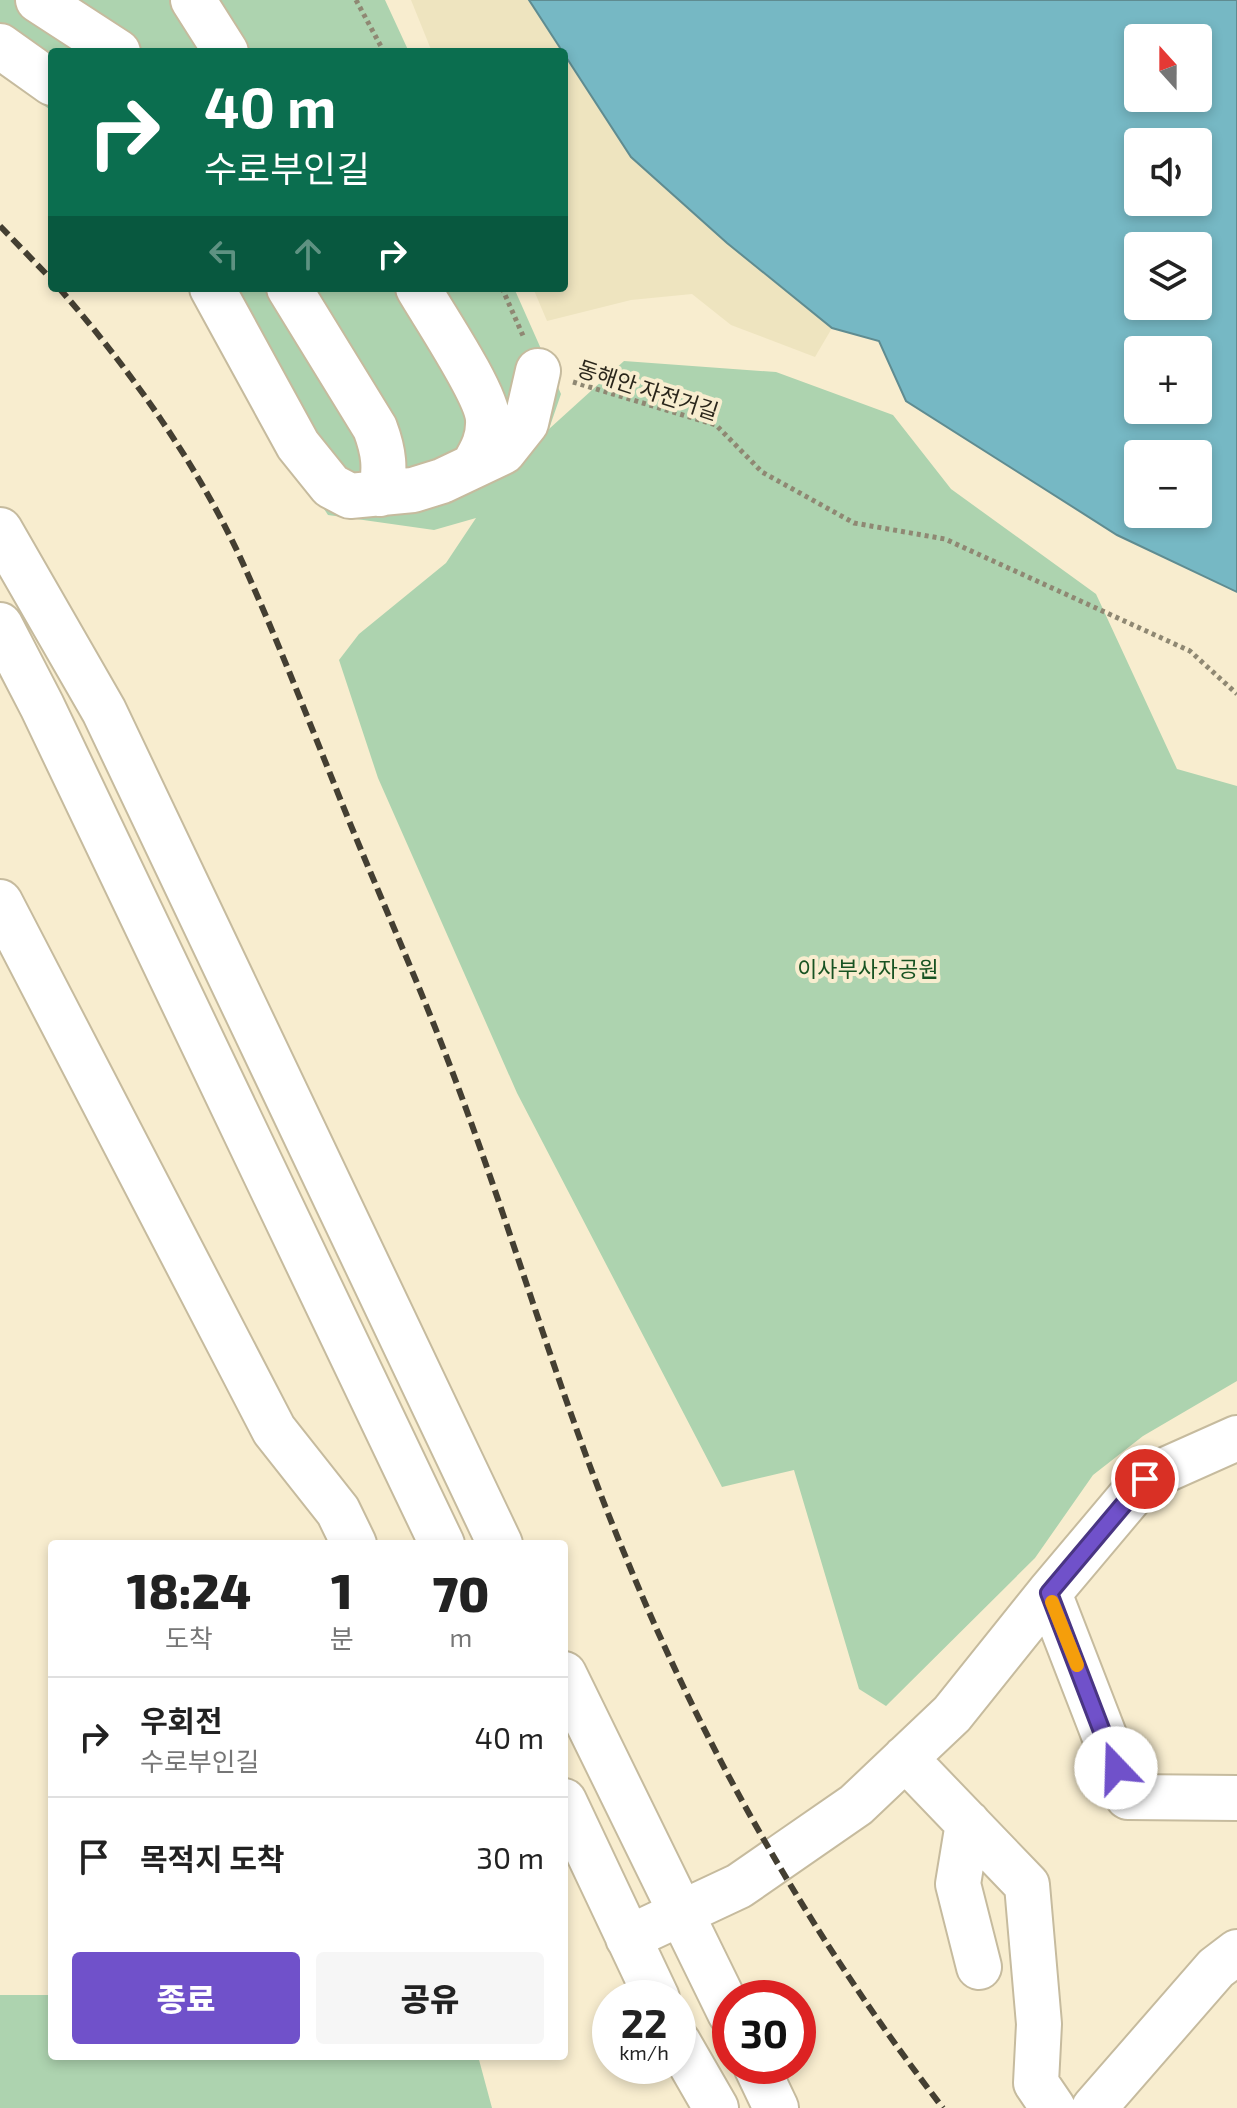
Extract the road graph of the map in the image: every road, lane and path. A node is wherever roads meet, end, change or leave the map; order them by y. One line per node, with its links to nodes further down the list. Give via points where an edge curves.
1 (38, 0): 5 (street)
2 (193, 0): 6 (street)
3 (356, 0): 7 (path)
4 (0, 46): 8 (street)
5 (112, 48)
6 (223, 48)
7 (382, 48)
8 (48, 80)
9 (214, 292): 15 (street, via 315,469 350,496)
10 (291, 292): 15 (street, via 375,428 385,473)
11 (420, 292): 14 (street, via 489,419 485,445)
12 (504, 292): 13 (path)
13 (538, 371): 14 (street, via 526,423 503,452); 18 (path, 동해안 자전거길, via 716,425 762,472 854,523 945,539 1190,651)
14 (473, 466): 15 (street, via 413,490)
15 (380, 494)
16 (0, 530): 23 (street, via 104,711)
17 (0, 625): 22 (street)
18 (1237, 694)
19 (0, 902): 21 (street, via 274,1430 338,1511)
20 (1237, 1438): 24 (street, via 1145,1479)
21 (352, 1540)
22 (440, 1540)
23 (498, 1540)
24 (1049, 1593): 26 (street, via 952,1714); 27 (street, via 1128,1797)
25 (568, 1682): 30 (street)
26 (905, 1758): 29 (street); 30 (street, via 856,1805 739,1886)
27 (1237, 1798)
28 (568, 1810): 31 (street)
29 (968, 1823): 33 (street, via 958,1884); 40 (street, via 1027,1885 1039,2024 1036,2083)
30 (681, 1913): 31 (street); 35 (street)
31 (628, 1938): 34 (street)
32 (1237, 1952): 41 (street, via 1216,1968)
33 (979, 1967)
34 (648, 1980)
35 (714, 1980)
36 (696, 2073): 38 (street)
37 (765, 2084): 39 (street)
38 (716, 2108)
39 (776, 2108)
40 (1053, 2108)
41 (1094, 2108)

